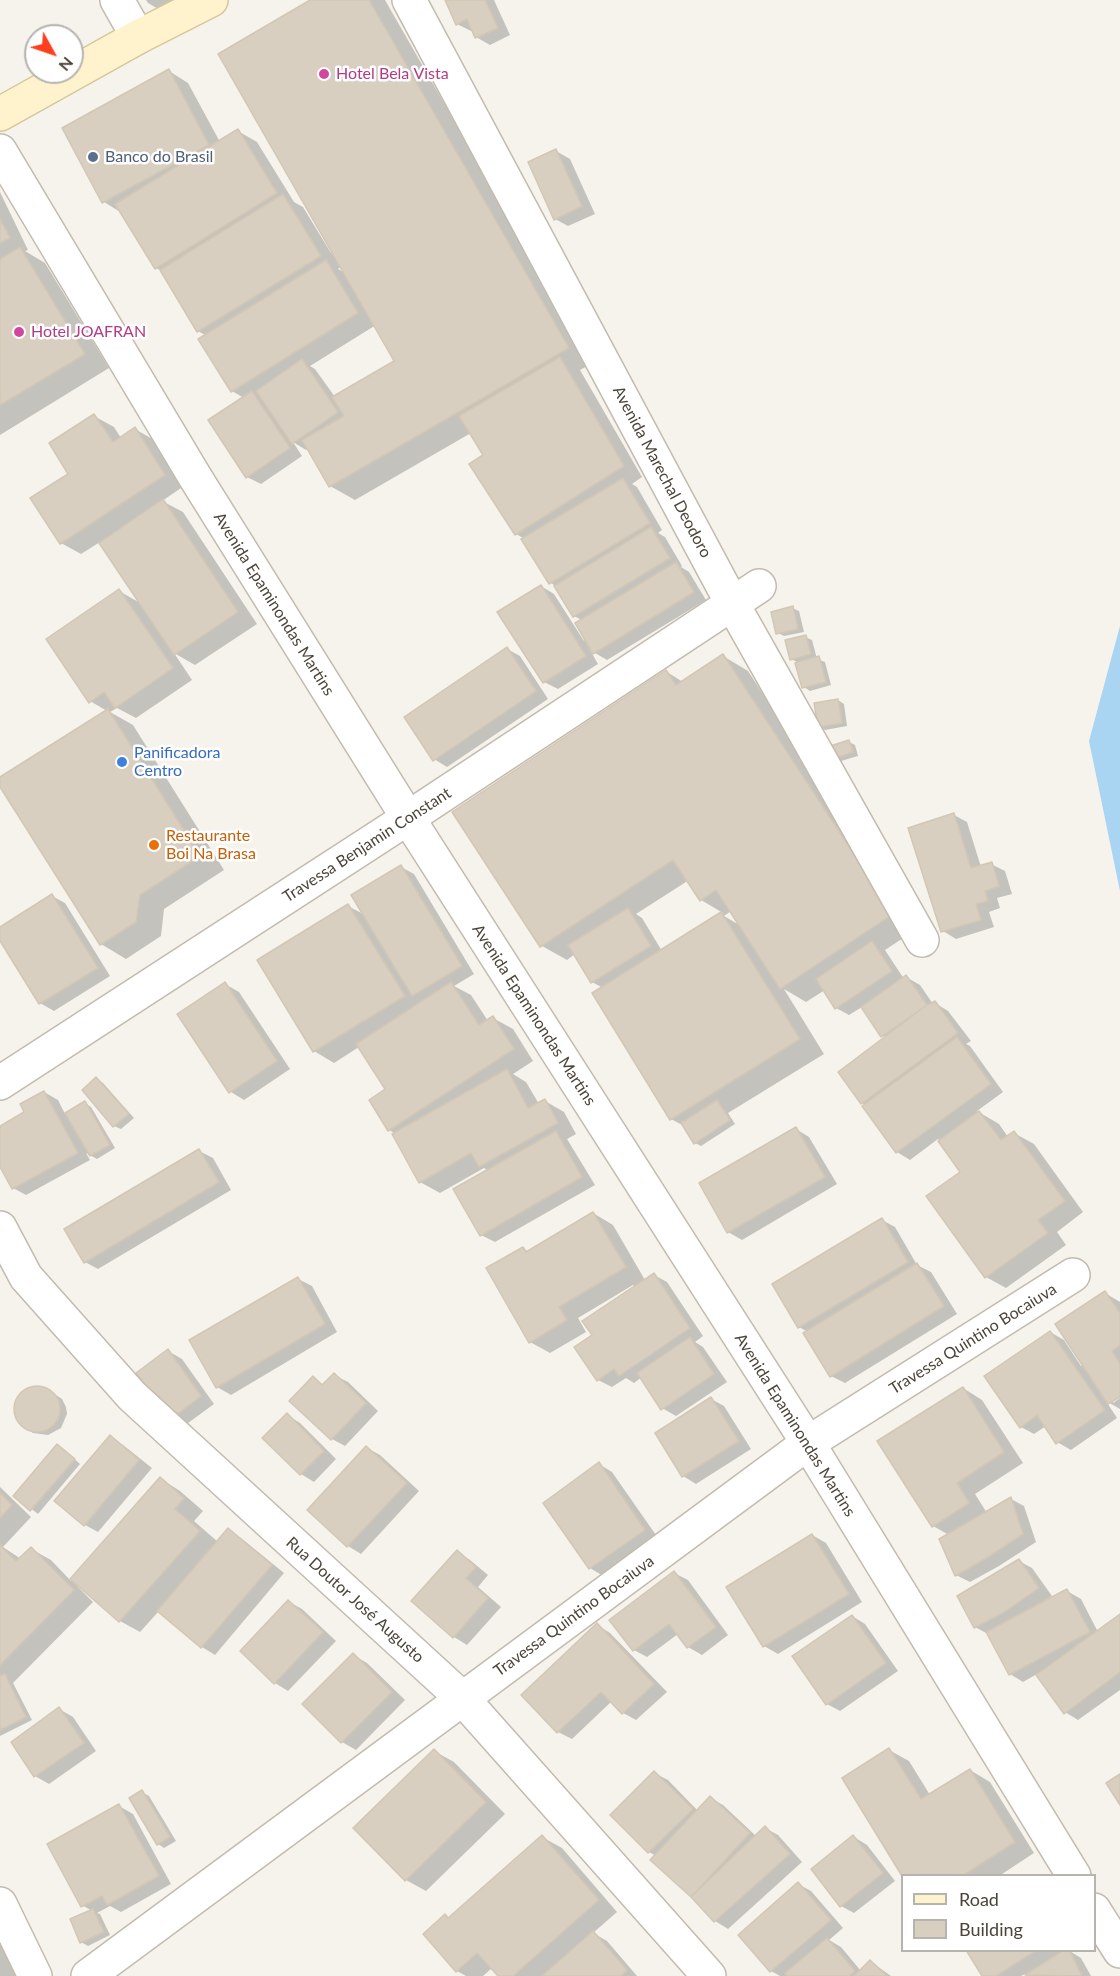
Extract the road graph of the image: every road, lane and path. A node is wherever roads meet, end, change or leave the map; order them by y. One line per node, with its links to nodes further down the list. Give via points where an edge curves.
1 (117, 0): 4 (street)
2 (211, 0): 4 (main road)
3 (409, 0): 8 (street, Avenida Marechal Deodoro)
4 (138, 37): 5 (main road)
5 (0, 114)
6 (0, 151): 9 (street, Avenida Epaminondas Martins, via 195,477)
7 (759, 586): 8 (street, Travessa Benjamin Constant)
8 (733, 605): 9 (street, Travessa Benjamin Constant); 10 (street, Avenida Marechal Deodoro)
9 (408, 818): 11 (street, Travessa Benjamin Constant); 14 (street, Avenida Epaminondas Martins)
10 (922, 940)
11 (0, 1083)
12 (0, 1228): 15 (street, Rua Doutor José Augusto, via 26,1277 132,1396)
13 (1073, 1275): 14 (street, Travessa Quintino Bocaiuva)
14 (808, 1443): 15 (street, Travessa Quintino Bocaiuva); 16 (street, Avenida Epaminondas Martins)
15 (462, 1698): 21 (street, Travessa Quintino Bocaiuva); 22 (street, Rua Doutor José Augusto)
16 (1073, 1874)
17 (0, 1904): 20 (street)
18 (1096, 1912): 19 (street)
19 (1120, 1951)
20 (35, 1976)
21 (88, 1976)
22 (709, 1976)

